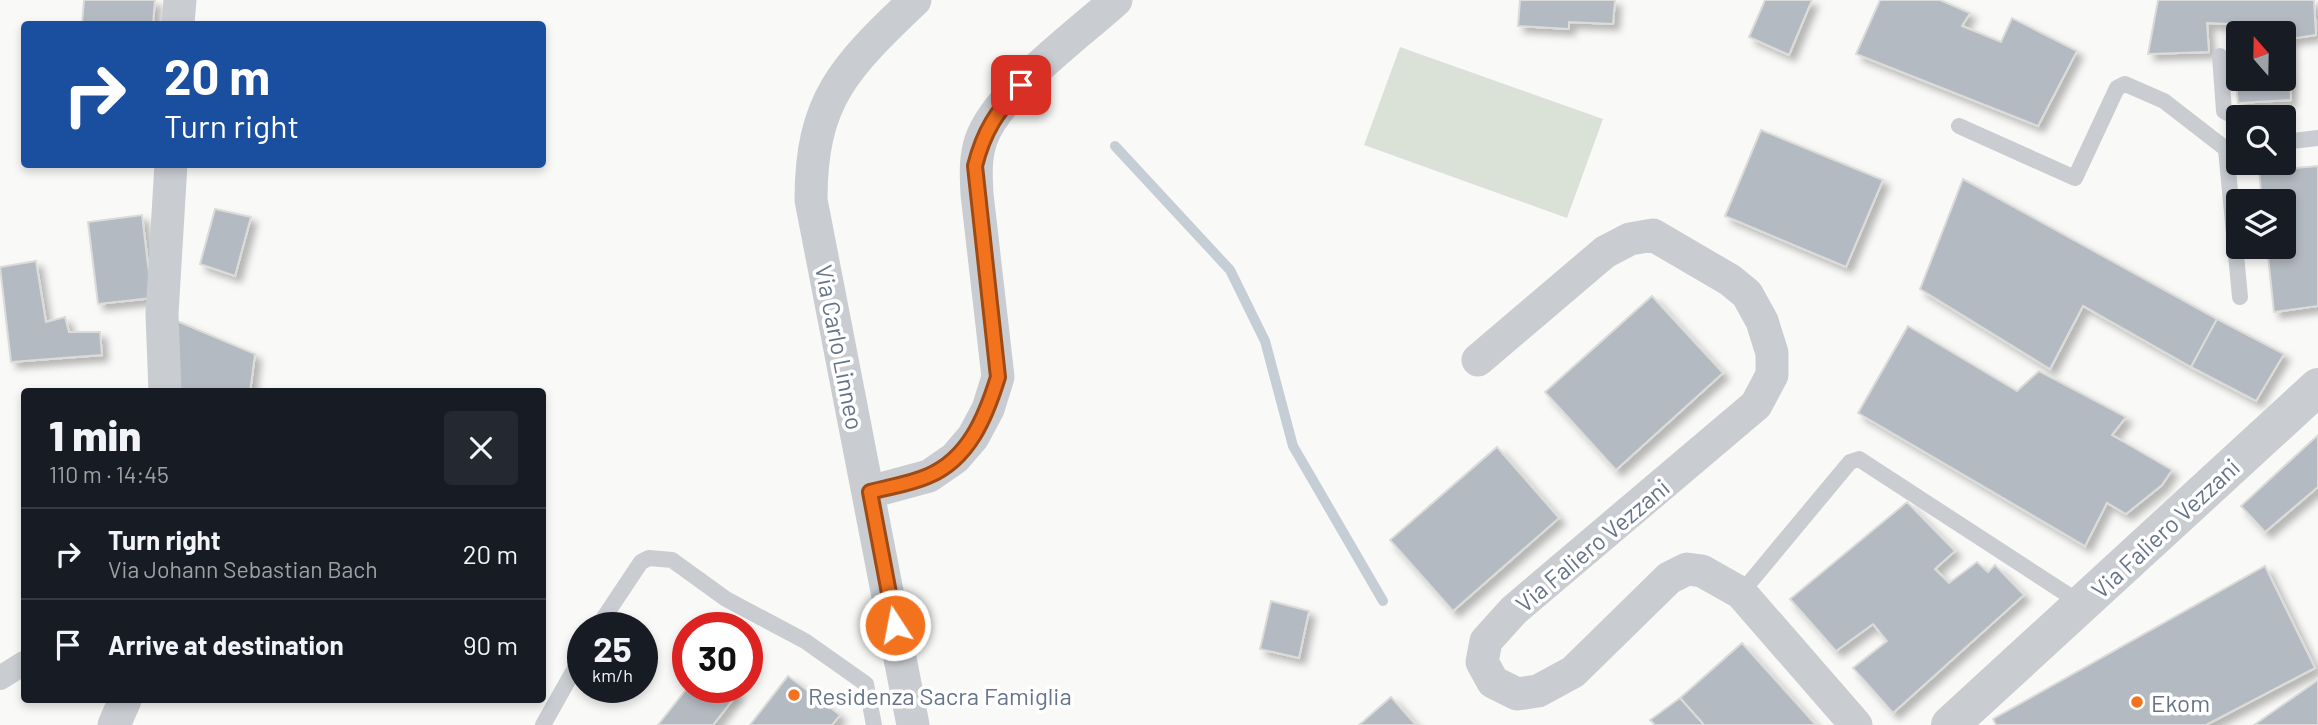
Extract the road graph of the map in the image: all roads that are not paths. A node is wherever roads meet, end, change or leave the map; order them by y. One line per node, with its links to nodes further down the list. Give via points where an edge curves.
1 (180, 0): 4 (street)
2 (915, 0): 15 (street, Via Carlo Linneo, via 853,61 832,90 818,126 811,165 811,200)
3 (1116, 0): 15 (street, via 1021,85 982,138 976,184 998,377 988,409 955,458 929,476)
4 (178, 21)
5 (2220, 56): 6 (lane)
6 (2226, 112)
7 (1959, 126): 8 (lane, via 2075,178 2117,88 2125,84 2164,101)
8 (2226, 144)
9 (171, 168): 14 (street, via 162,314)
10 (2233, 175): 11 (lane)
11 (2240, 297)
12 (1478, 360): 16 (street, Via Faliero Vezzani, via 1605,252 1630,239 1653,236 1747,294 1772,353 1772,375 1756,405 1500,624 1486,641 1482,662 1493,682 1517,694 1556,683 1573,673 1654,592 1686,569 1702,571)
13 (2318, 387): 17 (street, Via Faliero Vezzani)
14 (165, 388)
15 (870, 492): 26 (street, Via Carlo Linneo)
16 (1741, 593): 17 (lane, via 1850,462 1859,459); 27 (street, Via Faliero Vezzani)
17 (2082, 604): 28 (street, Via Faliero Vezzani)
18 (607, 612): 25 (lane, via 640,562 672,560 726,599 805,641 866,684)
19 (21, 665): 20 (street)
20 (0, 678)
21 (567, 682): 24 (lane)
22 (124, 703): 23 (street)
23 (114, 725)
24 (543, 725)
25 (874, 725)
26 (913, 725)
27 (1857, 725)
28 (1950, 725)

